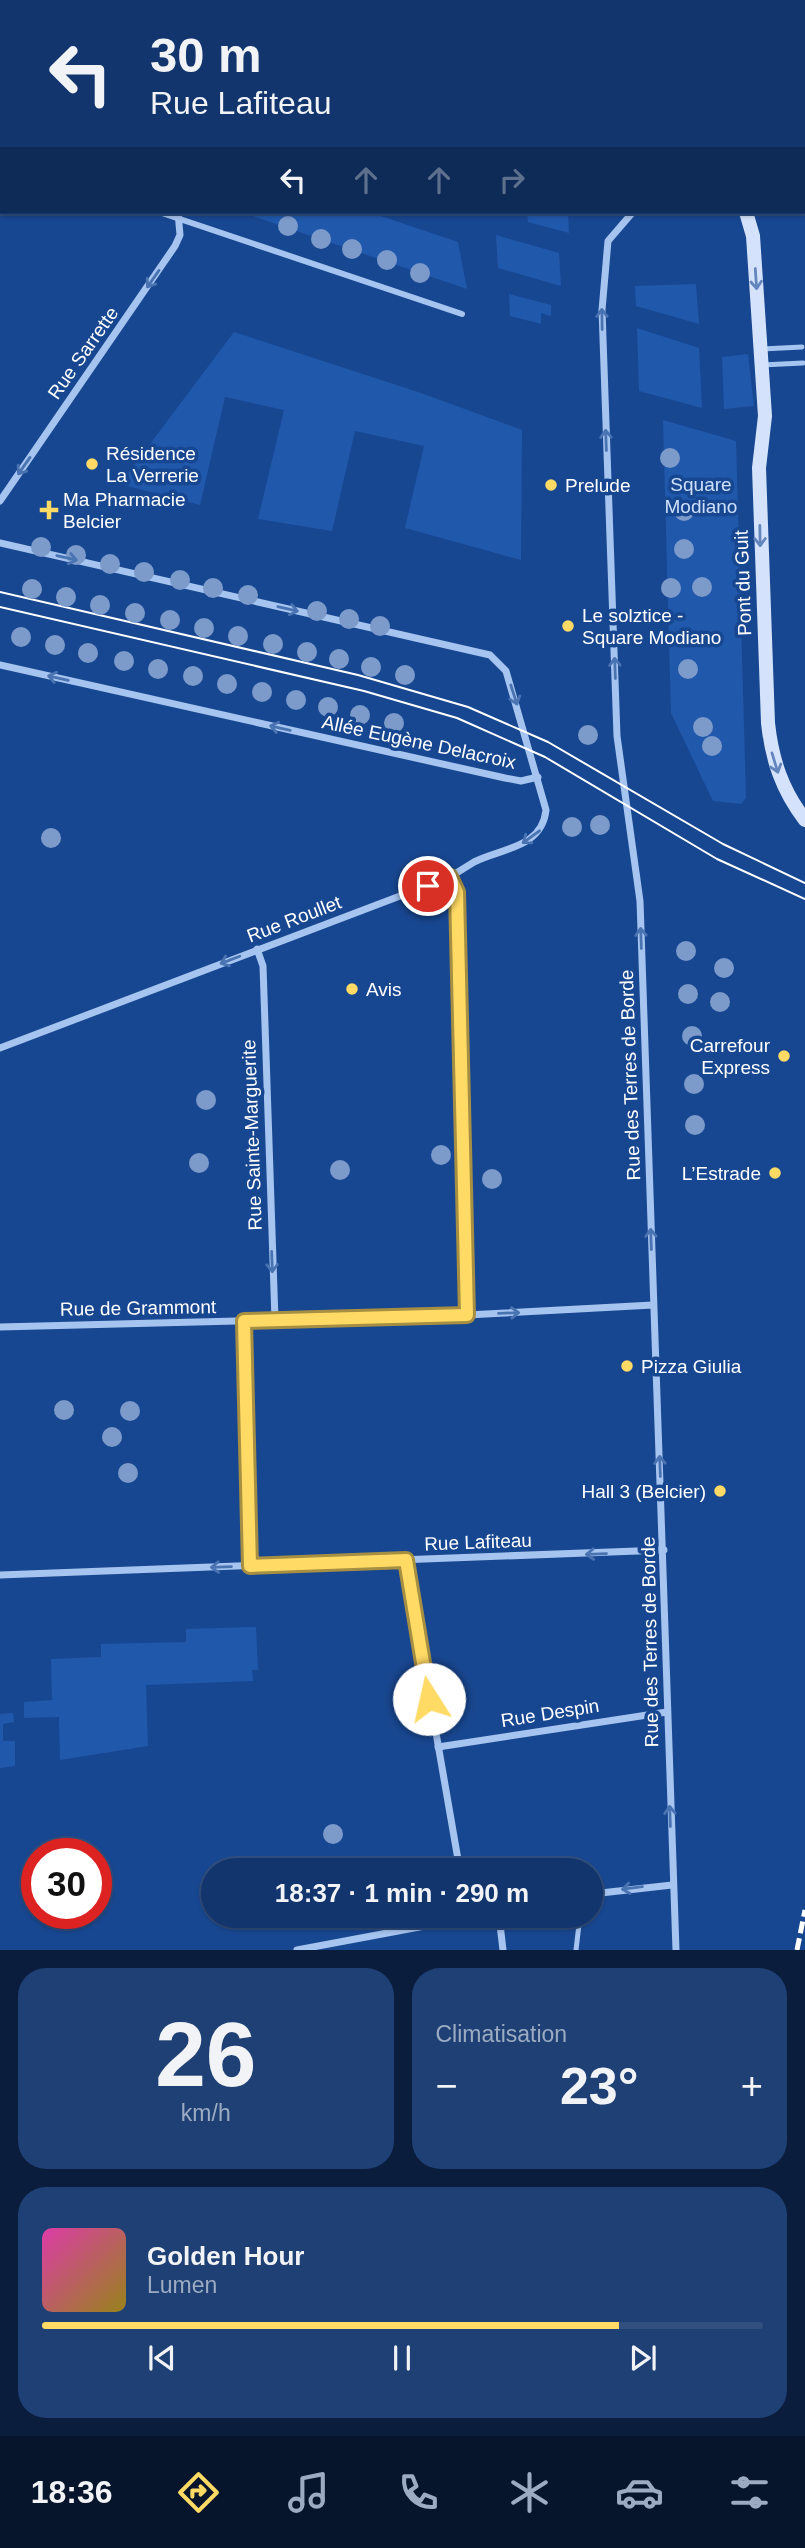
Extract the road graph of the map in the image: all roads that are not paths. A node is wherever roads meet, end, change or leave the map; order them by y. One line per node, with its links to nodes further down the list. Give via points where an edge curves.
1 (631, 214): 17 (street, Rue des Terres de Borde, one-way to 1, via 640,901 617,736 602,310 608,241)
2 (747, 214): 6 (main road, Pont du Guit, one-way to 6, via 753,236)
3 (179, 215): 4 (street); 9 (street, Rue Sarrette, one-way to 9, via 180,235 175,246)
4 (462, 314)
5 (802, 347): 6 (lane)
6 (761, 349): 8 (main road, Pont du Guit)
7 (803, 363): 8 (lane)
8 (762, 365): 13 (main road, Pont du Guit, one-way to 13, via 765,416 759,468 772,757 782,784)
9 (0, 500)
10 (0, 543): 12 (street, Allée Eugène Delacroix, one-way to 12, via 490,655 506,671)
11 (0, 665): 12 (street, Allée Eugène Delacroix, one-way to 11, via 521,781 505,778)
12 (538, 776): 14 (street, Rue Roullet, one-way to 14, via 546,810 538,834)
13 (805, 820)
14 (450, 877): 15 (street, Rue Roullet); 18 (street, via 457,892)
15 (257, 949): 16 (street, Rue Roullet, one-way to 16); 19 (street, Rue Sainte-Marguerite, one-way to 19, via 263,966)
16 (0, 1048)
17 (653, 1305): 18 (street, Rue de Grammont, one-way to 17); 22 (street, Rue des Terres de Borde, one-way to 17)
18 (467, 1315): 19 (street, Rue de Grammont)
19 (275, 1320): 20 (street, Rue de Grammont)
20 (244, 1321): 21 (street, Rue de Grammont); 24 (street)
21 (0, 1327)
22 (664, 1550): 23 (street, Rue Lafiteau, one-way to 23); 26 (street, Rue des Terres de Borde)
23 (406, 1560): 24 (street, Rue Lafiteau); 27 (street)
24 (250, 1566): 25 (street, Rue Lafiteau, one-way to 25)
25 (0, 1575)
26 (667, 1712): 27 (street, Rue Despin); 29 (street, Rue des Terres de Borde, one-way to 26)
27 (438, 1747): 28 (street)
28 (458, 1858)
29 (672, 1885): 30 (street, one-way to 30); 37 (street, Rue des Terres de Borde)
30 (603, 1892)
31 (410, 1928): 34 (street)
32 (500, 1928): 35 (street)
33 (579, 1928): 36 (lane)
34 (297, 1950)
35 (503, 1950)
36 (576, 1950)
37 (676, 1950)

